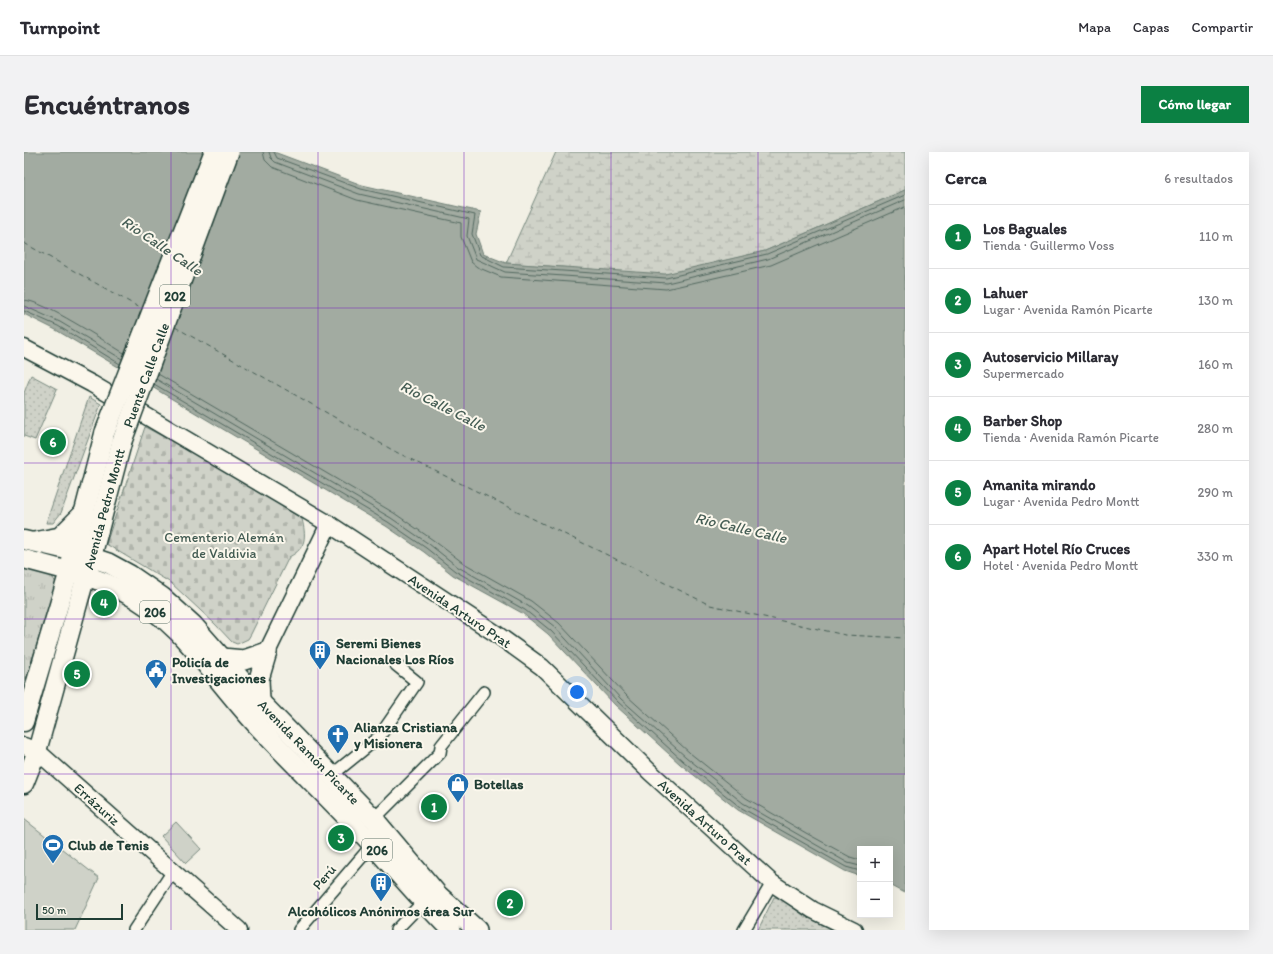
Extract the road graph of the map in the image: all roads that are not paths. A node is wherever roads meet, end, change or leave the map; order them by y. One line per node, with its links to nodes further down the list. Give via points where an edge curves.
1 (214, 152): 4 (highway, Puente Calle Calle / 202, bridge)
2 (229, 152): 5 (highway, Puente Calle Calle / 202, bridge)
3 (24, 348): 7 (main road, Avenida Arturo Prat, via 92,384)
4 (105, 432): 6 (highway, Avenida Pedro Montt / 202)
5 (122, 441): 10 (highway, Avenida Pedro Montt / 202)
6 (85, 512): 8 (highway, via 60,537); 10 (highway, Avenida Pedro Montt / 202)
7 (329, 524): 11 (main road); 24 (main road, Avenida Arturo Prat, via 495,632 542,668 650,772)
8 (29, 541): 10 (main road, Avenida Ramón Picarte)
9 (24, 559): 10 (main road, Avenida Ramón Picarte)
10 (80, 564): 12 (highway, Avenida Ramón Picarte / 206, via 112,565 130,575 162,597 193,625); 16 (main road, Avenida Pedro Montt); 17 (highway, Avenida Ramón Picarte / 206, via 166,621 191,646); 18 (main road, Avenida Pedro Montt)
11 (267, 652): 12 (highway, via 244,660); 15 (highway)
12 (222, 658): 15 (highway, Avenida Ramón Picarte / 206)
13 (396, 665): 19 (street, via 417,682 379,737)
14 (484, 692): 21 (street, via 441,746 440,753)
15 (254, 695): 17 (highway); 19 (highway, Avenida Ramón Picarte / 206)
16 (26, 717): 18 (main road)
17 (252, 721): 22 (highway, Avenida Ramón Picarte / 206)
18 (31, 748): 20 (main road, Avenida Pedro Montt); 23 (main road, Errázuriz)
19 (332, 775): 21 (highway, Avenida Ramón Picarte / 206)
20 (24, 784)
21 (374, 820): 31 (highway, Avenida Ramón Picarte / 206, via 438,895)
22 (372, 844): 25 (highway, Avenida Ramón Picarte / 206); 28 (street, Perú)
23 (173, 871): 26 (street); 27 (main road, Errázuriz)
24 (772, 883): 32 (street); 33 (main road, Avenida Arturo Prat, via 812,910)
25 (423, 902): 29 (street); 30 (highway, Avenida Ramón Picarte / 206)
26 (134, 930)
27 (239, 930)
28 (299, 930)
29 (396, 930)
30 (451, 930)
31 (476, 930)
32 (744, 930)
33 (854, 930)

